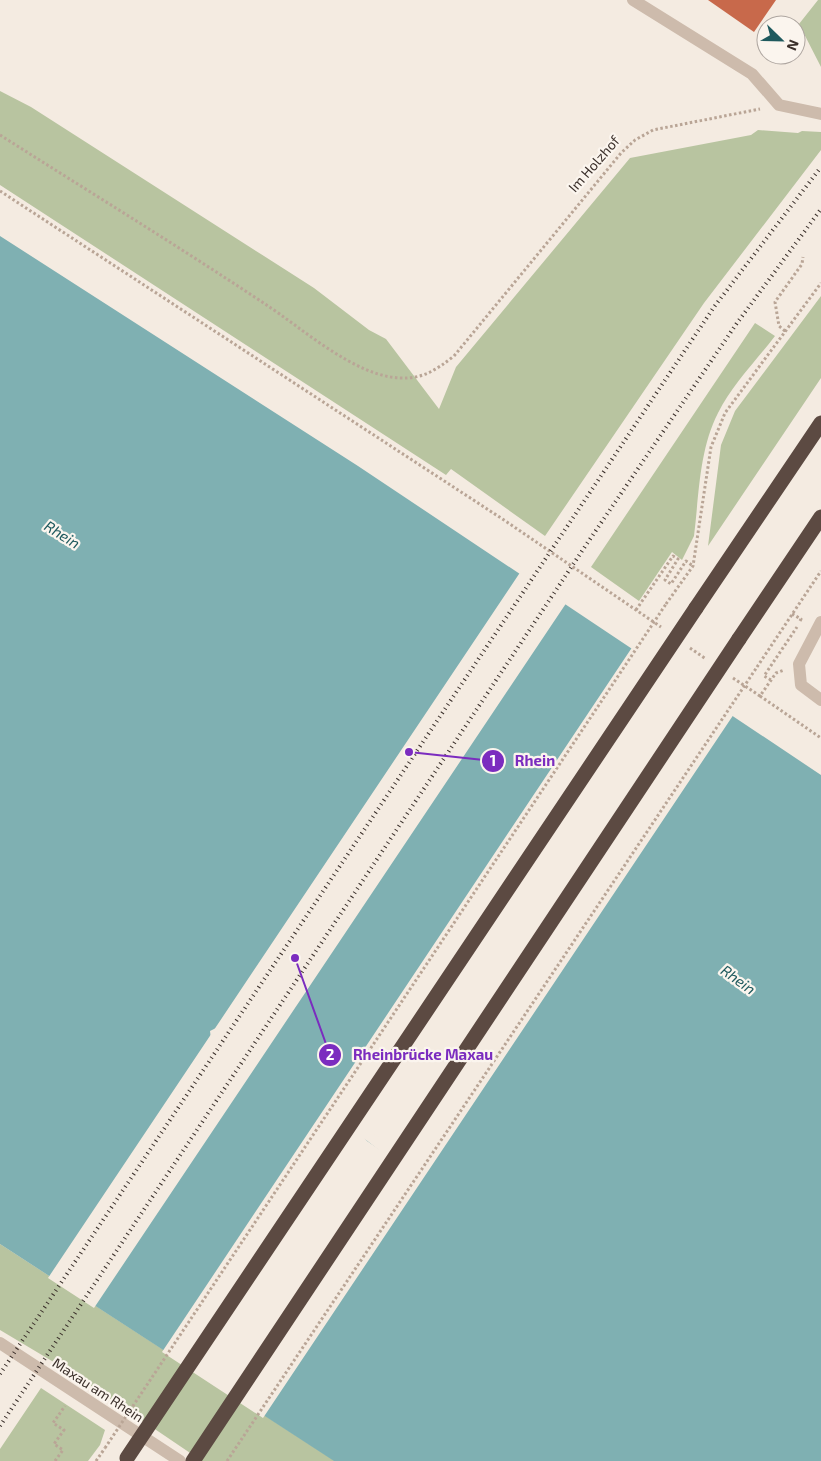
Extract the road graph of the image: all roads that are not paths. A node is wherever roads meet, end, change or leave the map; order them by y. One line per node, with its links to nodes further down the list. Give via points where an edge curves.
1 (633, 0): 2 (street, via 752,74 779,105)
2 (821, 114)
3 (821, 423): 8 (highway, bridge)
4 (821, 516): 10 (highway, bridge)
5 (821, 622): 6 (street, via 799,664 801,685)
6 (821, 700)
7 (0, 1343): 9 (street, Maxau am Rhein)
8 (127, 1460)
9 (180, 1461)
10 (192, 1461)

